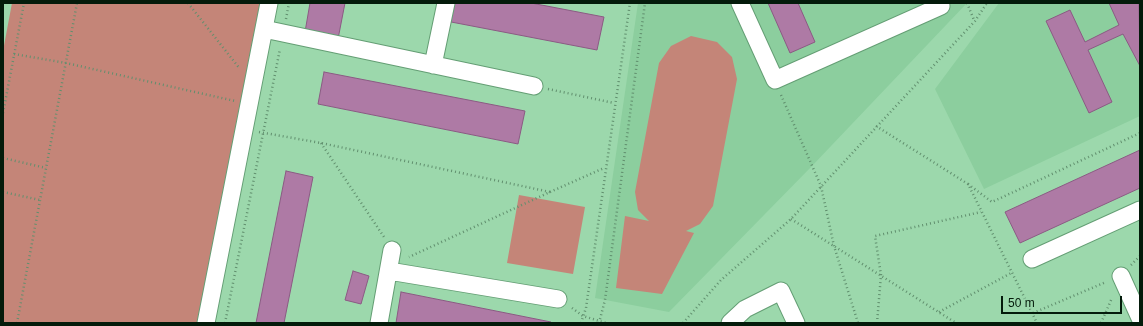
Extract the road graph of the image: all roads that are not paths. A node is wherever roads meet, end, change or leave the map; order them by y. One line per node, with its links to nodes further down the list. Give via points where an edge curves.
1 (269, 3): 5 (lane)
2 (446, 3): 6 (lane)
3 (740, 3): 4 (lane, via 775,80 941,6)
4 (940, 3)
5 (264, 29): 6 (lane); 13 (lane)
6 (434, 65): 7 (lane)
7 (534, 86)
8 (1140, 210): 9 (lane)
9 (1032, 259)
10 (1121, 276): 12 (lane)
11 (558, 299): 14 (lane, via 390,263)
12 (1140, 318)
13 (206, 323)
14 (379, 323)
15 (730, 323): 16 (lane, via 745,309 781,291)
16 (796, 323)

